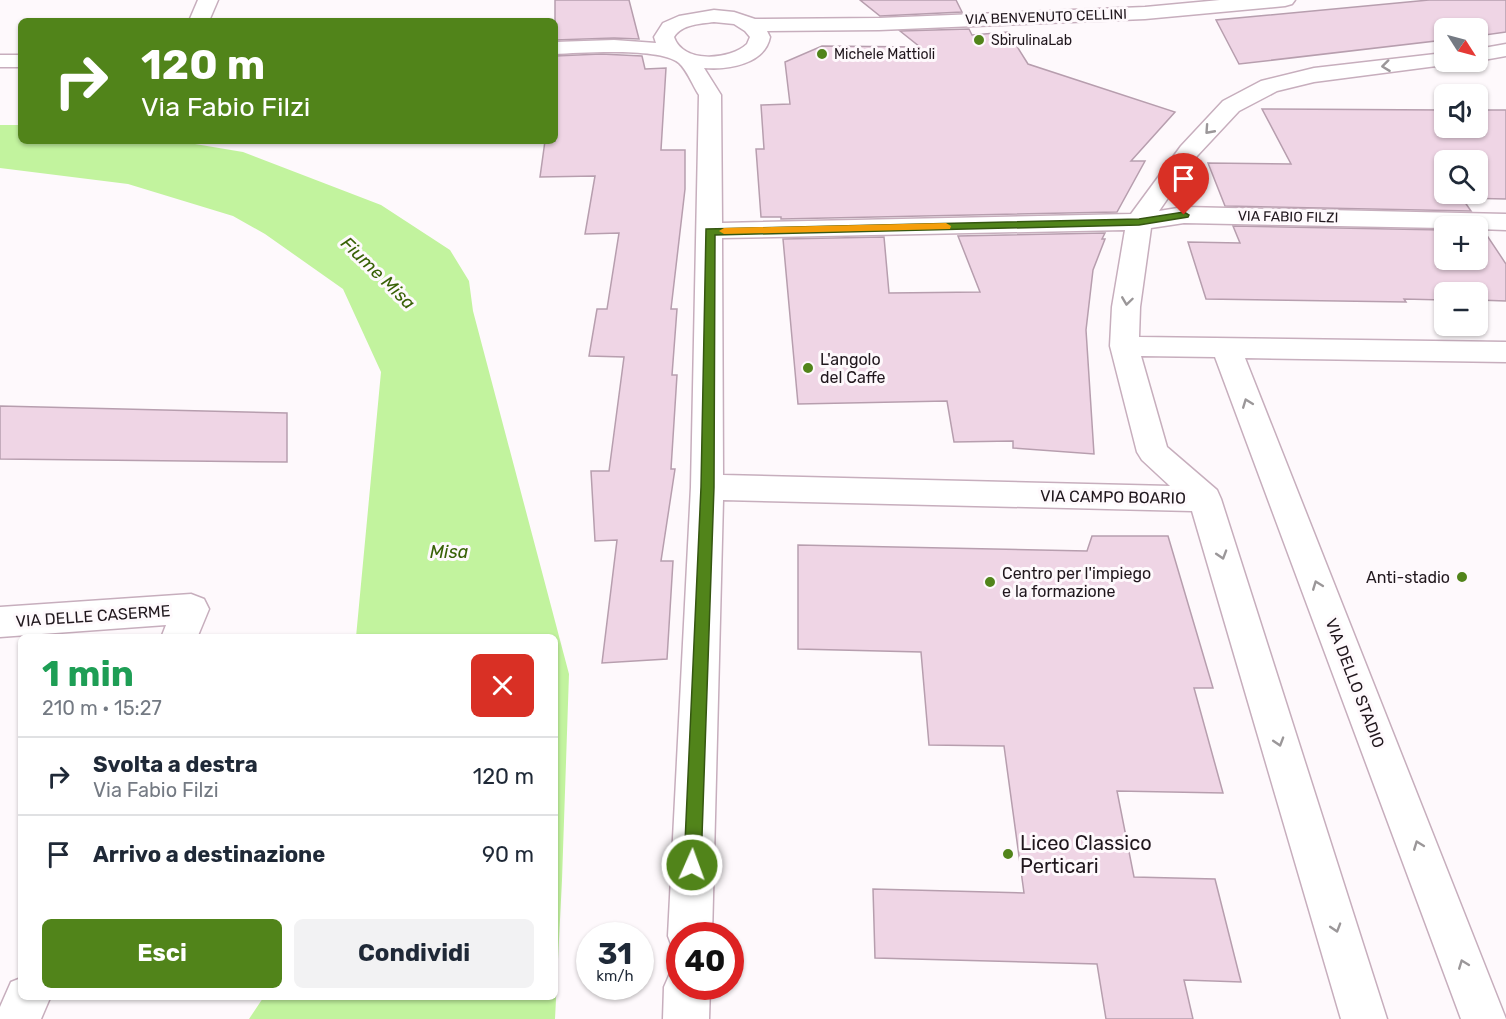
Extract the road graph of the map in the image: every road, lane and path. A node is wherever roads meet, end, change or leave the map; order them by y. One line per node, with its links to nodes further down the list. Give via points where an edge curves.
1 (208, 0): 6 (street)
2 (685, 0): 9 (street)
3 (702, 0): 7 (street)
4 (1285, 0): 8 (street, VIA BENVENUTO CELLINI, via 1145,13)
5 (754, 3): 7 (street)
6 (200, 18)
7 (739, 20): 8 (street, VIA BENVENUTO CELLINI); 9 (street, VIA BENVENUTO CELLINI, via 701,16); 13 (street, via 760,37 759,43)
8 (879, 24): 13 (street, VIA BENVENUTO CELLINI, via 801,38)
9 (673, 26): 10 (street, VIA BENVENUTO CELLINI); 15 (street, via 663,42)
10 (608, 45): 11 (street); 15 (street, VIA BENVENUTO CELLINI, via 648,47)
11 (558, 48)
12 (1506, 51): 14 (street)
13 (747, 53): 15 (street, VIA BENVENUTO CELLINI, via 715,63); 19 (street)
14 (1488, 54)
15 (680, 57): 19 (street, via 710,95)
16 (1434, 60): 20 (street, VIA CAMPO BOARIO, one-way to 20, via 1314,75 1269,86 1231,106 1190,152)
17 (0, 61): 18 (street)
18 (18, 61)
19 (710, 125): 22 (street)
20 (1139, 222): 21 (street, VIA FABIO FILZI, via 1184,215); 22 (street, VIA FABIO FILZI); 23 (street, VIA CAMPO BOARIO, one-way to 23)
21 (1506, 222)
22 (710, 231): 26 (street)
23 (1124, 346): 24 (street); 27 (street, VIA CAMPO BOARIO, via 1154,452)
24 (1226, 347): 25 (street); 36 (street, VIA DELLO STADIO, one-way to 24)
25 (1506, 352)
26 (707, 487): 27 (street, VIA CAMPO BOARIO); 30 (street)
27 (1205, 499): 35 (street, one-way to 35)
28 (0, 622): 29 (street, VIA DELLE CASERME, via 191,609)
29 (181, 634)
30 (691, 922)
31 (26, 1000): 33 (street)
32 (687, 1000): 34 (street)
33 (18, 1019)
34 (686, 1019)
35 (1364, 1019)
36 (1484, 1019)

